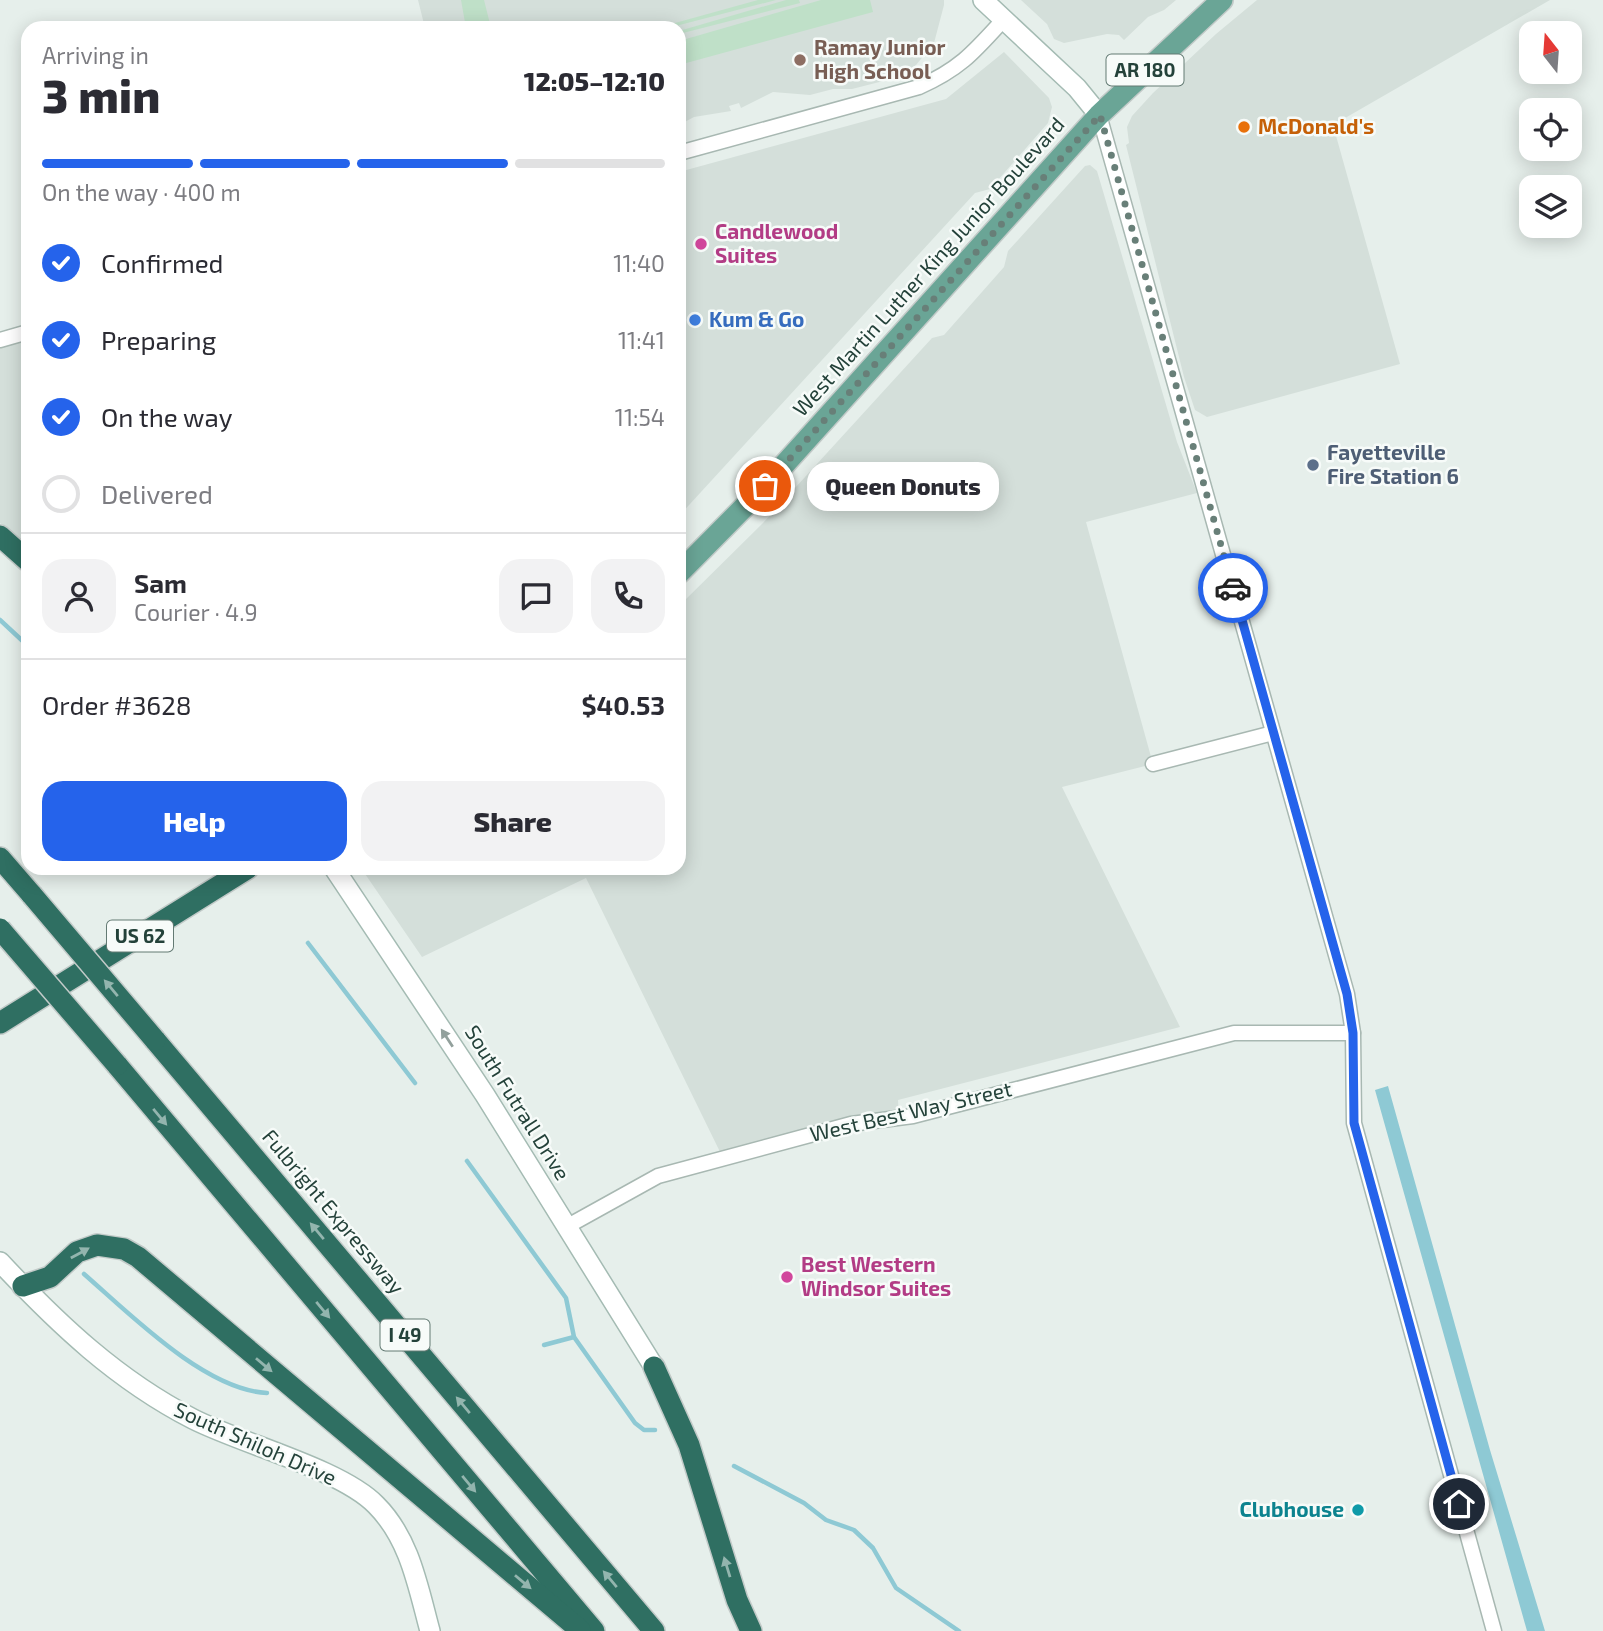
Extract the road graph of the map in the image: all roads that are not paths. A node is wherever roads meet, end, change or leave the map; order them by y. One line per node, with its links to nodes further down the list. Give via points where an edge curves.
1 (983, 0): 3 (street)
2 (1222, 0): 4 (main road, West Martin Luther King Junior Boulevard / AR 180)
3 (1004, 19): 4 (street); 5 (street, via 949,74 919,87)
4 (1100, 115): 10 (main road, West Martin Luther King Junior Boulevard / AR 180, via 765,486); 11 (street)
5 (686, 151)
6 (21, 334): 7 (street)
7 (0, 340)
8 (0, 536): 9 (highway)
9 (21, 555)
10 (686, 566)
11 (1273, 733): 12 (street); 18 (street, via 1347,994)
12 (1153, 764)
13 (0, 858): 26 (highway, Fulbright Expressway / I 49, one-way to 13, bridge)
14 (237, 875): 17 (highway, US 62)
15 (339, 875): 19 (street, South Futrall Drive, one-way to 15, via 485,1095)
16 (0, 929): 25 (highway, I 49, one-way to 25, bridge)
17 (0, 1023)
18 (1353, 1033): 19 (street, West Best Way Street, via 1234,1033 913,1116 850,1124 658,1176); 28 (street, via 1354,1123)
19 (566, 1227): 22 (street, South Futrall Drive)
20 (0, 1262): 21 (street, South Shiloh Drive)
21 (23, 1286): 23 (street, South Shiloh Drive, via 83,1346 147,1393 194,1420 349,1487 374,1503 393,1524 406,1549); 24 (highway, one-way to 24, via 50,1277 77,1252 97,1245 124,1249 138,1257)
22 (654, 1367): 27 (highway, one-way to 22, via 689,1445)
23 (430, 1631)
24 (581, 1631)
25 (594, 1631)
26 (654, 1631)
27 (751, 1631)
28 (1494, 1631)

